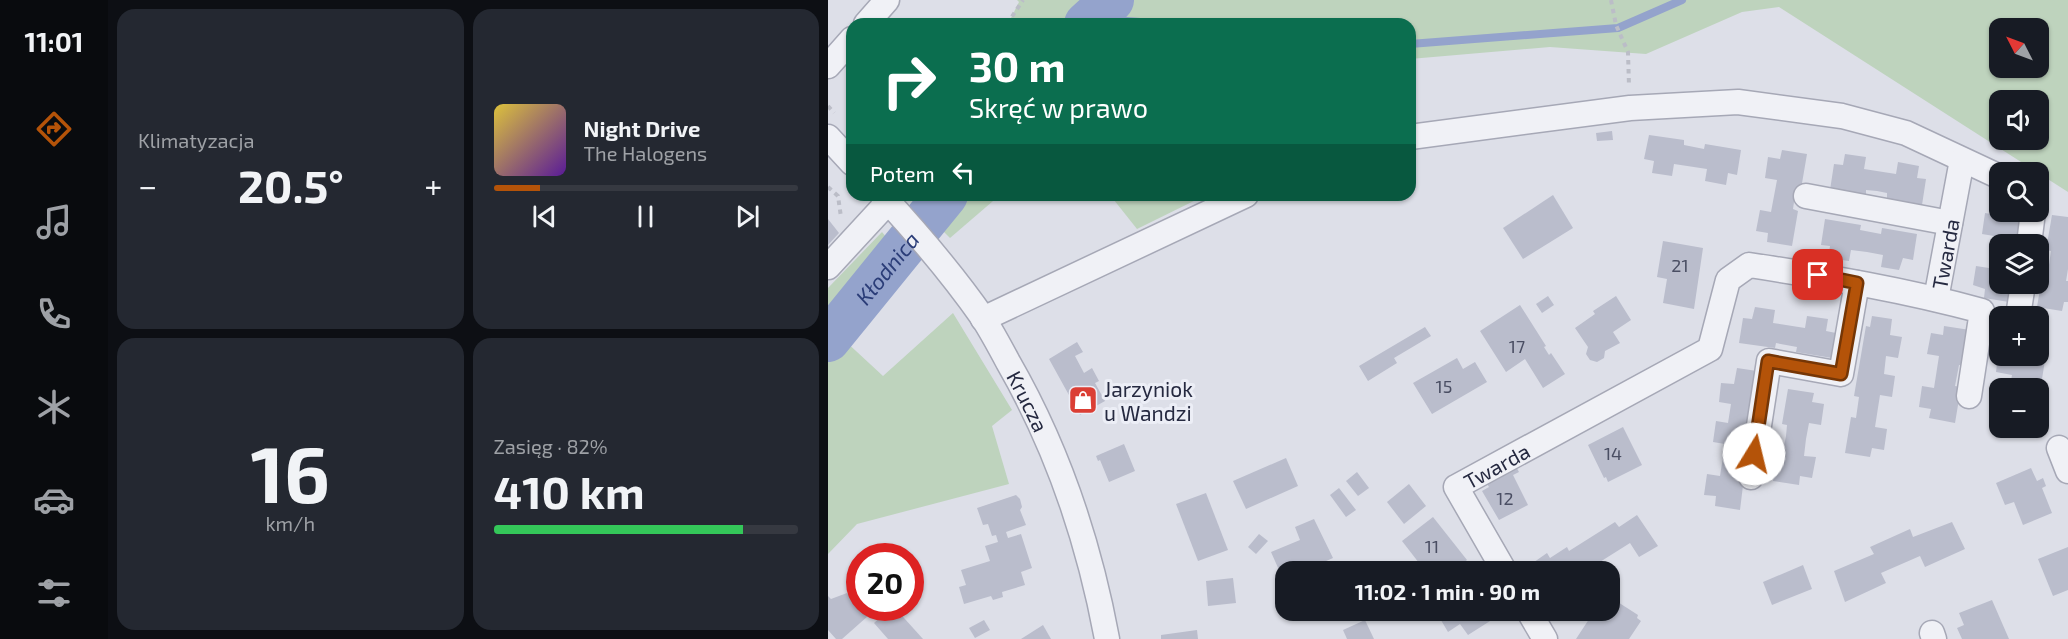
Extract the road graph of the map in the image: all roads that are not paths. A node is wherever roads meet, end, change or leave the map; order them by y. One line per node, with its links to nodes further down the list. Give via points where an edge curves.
1 (887, 0): 2 (street)
2 (871, 18)
3 (846, 46): 4 (street)
4 (828, 66)
5 (1416, 136): 8 (street, via 1632,108 1738,102 1842,116 1906,134)
6 (828, 137): 7 (street)
7 (846, 156)
8 (1962, 160): 9 (street); 13 (street, Twarda)
9 (1989, 172)
10 (1806, 196): 13 (street)
11 (1233, 201): 19 (street)
12 (890, 204): 14 (street); 19 (street, Krucza)
13 (1950, 223): 16 (street, Twarda)
14 (828, 267)
15 (1857, 283): 16 (street, Twarda); 21 (street, via 1841,374 1768,361); 22 (street, Twarda, via 1749,265 1728,280 1710,349 1456,487)
16 (1936, 299): 17 (street)
17 (1982, 311): 18 (street); 20 (street)
18 (1989, 312)
19 (983, 319): 24 (street, Krucza, via 1031,402 1069,490 1100,599)
20 (1969, 396)
21 (1751, 477)
22 (1499, 561)
23 (1534, 621): 25 (street)
24 (1107, 639)
25 (1545, 639)

